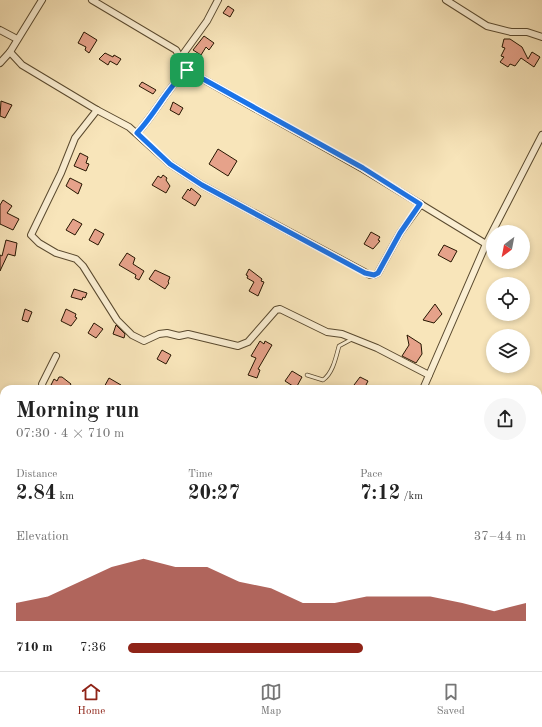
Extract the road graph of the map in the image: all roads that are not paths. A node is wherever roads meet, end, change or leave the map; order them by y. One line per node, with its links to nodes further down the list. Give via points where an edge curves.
1 (42, 0): 7 (street)
2 (92, 0): 9 (street, via 176,50)
3 (218, 0): 9 (street)
4 (446, 0): 6 (street, via 487,26)
5 (0, 30): 7 (street)
6 (542, 37)
7 (17, 39): 8 (street)
8 (10, 52): 10 (street); 12 (street, via 22,65)
9 (181, 58): 11 (street)
10 (0, 63)
11 (187, 70): 13 (street); 15 (street, via 363,168)
12 (97, 110): 13 (street); 18 (street, via 75,138 31,235 56,253 76,259 113,313 132,335 144,341 159,334 188,334 238,346 248,342 276,310 280,309 327,332)
13 (137, 133): 15 (street, via 170,164 202,185 370,275 378,273 400,233)
14 (542, 136): 16 (street)
15 (420, 204): 17 (street)
16 (496, 225)
17 (486, 244): 20 (street)
18 (353, 338): 20 (street); 21 (lane, via 339,346 327,377 323,380)
19 (56, 356): 22 (street)
20 (429, 374): 23 (street)
21 (308, 375)
22 (42, 385)
23 (425, 385)

